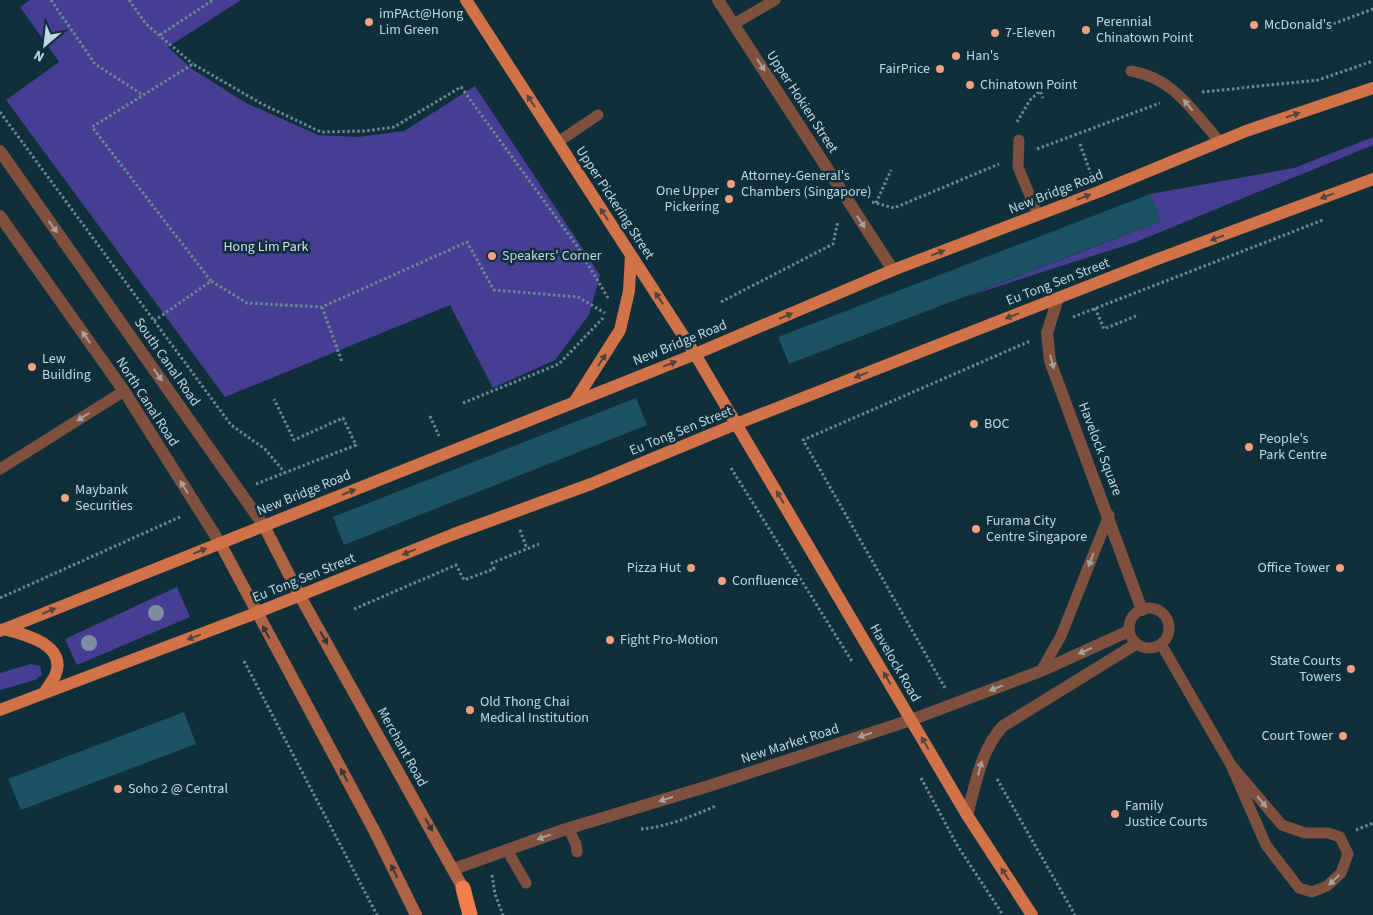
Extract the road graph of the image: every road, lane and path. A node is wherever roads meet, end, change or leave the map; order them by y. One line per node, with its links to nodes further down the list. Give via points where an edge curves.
1 (51, 0): 16 (path, via 95,64)
2 (129, 0): 10 (path, via 146,24)
3 (213, 0): 10 (path)
4 (466, 0): 22 (main road, Upper Pickering Street, one-way to 4)
5 (718, 0): 8 (street, Upper Hokien Street)
6 (775, 0): 8 (lane)
7 (1373, 9): 9 (path, via 1330,25)
8 (734, 24): 35 (street, Upper Hokien Street, one-way to 35)
9 (1332, 31)
10 (160, 35): 12 (path)
11 (1373, 61): 17 (path, via 1318,80)
12 (193, 64): 16 (path); 40 (path, via 262,104 321,132 394,127 461,87 577,246 608,299)
13 (1131, 71): 17 (lane, via 1161,80)
14 (1373, 88): 23 (main road, New Bridge Road, one-way to 14)
15 (1040, 91): 18 (path)
16 (143, 95): 36 (path, via 92,127)
17 (1179, 95): 23 (lane, one-way to 17); 26 (path)
18 (1043, 98)
19 (0, 112): 42 (path)
20 (598, 115): 22 (lane)
21 (1018, 140): 26 (lane)
22 (558, 142): 34 (main road, Upper Pickering Street, one-way to 22)
23 (1220, 142): 29 (main road, New Bridge Road)
24 (1080, 144): 29 (path)
25 (0, 151): 56 (street, South Canal Road, one-way to 56)
26 (1018, 156): 31 (lane, via 1018,167)
27 (890, 170): 30 (path)
28 (1373, 179): 37 (main road, Eu Tong Sen Street, one-way to 37)
29 (1098, 192): 31 (main road, New Bridge Road, one-way to 29)
30 (876, 204)
31 (1038, 215): 35 (main road, New Bridge Road, one-way to 31)
32 (0, 216): 47 (street, North Canal Road, one-way to 32)
33 (1327, 219): 39 (path)
34 (631, 255): 43 (main road); 45 (main road, Upper Pickering Street, one-way to 34)
35 (893, 270): 45 (main road, New Bridge Road, one-way to 35)
36 (211, 281): 38 (path, via 247,303); 42 (path)
37 (1058, 298): 44 (street, Havelock Square); 51 (main road, Eu Tong Sen Street, one-way to 51)
38 (322, 307): 40 (path, via 468,242 494,290 578,297); 46 (path)
39 (1095, 308): 41 (path, via 1104,329); 44 (path)
40 (606, 314): 43 (path); 50 (path, via 559,364)
41 (1136, 316)
42 (154, 322): 48 (path, via 231,424 264,449 285,473 356,445 343,418 294,440)
43 (620, 330): 49 (main road, one-way to 43)
44 (1047, 333): 55 (street, Havelock Square, one-way to 55, via 1050,361); 72 (path, via 803,440)
45 (695, 354): 49 (main road, New Bridge Road, one-way to 45); 51 (main road, Upper Pickering Street)
46 (342, 362)
47 (124, 391): 53 (lane, one-way to 53); 54 (street, North Canal Road, one-way to 47)
48 (274, 399)
49 (575, 401): 56 (main road, New Bridge Road, one-way to 49)
50 (463, 403)
51 (736, 424): 59 (main road, Eu Tong Sen Street, one-way to 59, via 591,484 454,534); 74 (main road, Havelock Road, one-way to 51)
52 (731, 468): 69 (path)
53 (0, 469)
54 (198, 508): 57 (street, North Canal Road); 60 (path)
55 (1109, 515): 62 (street, Havelock Square); 70 (lane, one-way to 70, via 1061,636)
56 (264, 526): 57 (main road, New Bridge Road); 59 (main road, South Canal Road)
57 (220, 543): 63 (main road, North Canal Road); 64 (main road, New Bridge Road, one-way to 57)
58 (539, 544): 61 (path, via 492,563 494,569 464,580 456,565)
59 (300, 596): 63 (main road, Eu Tong Sen Street); 84 (main road, Merchant Road, one-way to 84)
60 (0, 598)
61 (354, 609)
62 (1142, 610): 65 (lane, via 1132,618); 67 (lane, via 1156,610 1166,619 1168,632)
63 (256, 613): 71 (main road, Eu Tong Sen Street, one-way to 71); 88 (main road, one-way to 63, via 375,832)
64 (2, 630): 71 (main road, via 29,635 46,644 55,656 56,675)
65 (1129, 631): 66 (lane); 70 (street, New Market Road, one-way to 70)
66 (1136, 644): 67 (lane, via 1149,648); 75 (street, via 1003,726)
67 (1161, 644): 76 (lane)
68 (244, 661): 87 (path)
69 (856, 668)
70 (1041, 670): 72 (street, New Market Road, one-way to 72)
71 (44, 693): 73 (main road, Eu Tong Sen Street)
72 (954, 704): 74 (street, New Market Road)
73 (0, 710)
74 (911, 720): 78 (main road, Havelock Road, one-way to 74); 80 (street, New Market Road, one-way to 80)
75 (983, 755): 78 (street, one-way to 75); 94 (path)
76 (1231, 765): 76 (lane, one-way to 76, via 1282,825 1305,833 1328,833 1340,837 1348,854 1341,873 1327,886 1312,892 1299,888 1266,845)
77 (920, 777): 92 (path, via 957,845)
78 (967, 816): 93 (main road, Havelock Road, one-way to 78)
79 (1373, 823): 81 (path)
80 (568, 828): 82 (lane); 83 (street, New Market Road, one-way to 83)
81 (1358, 829)
82 (577, 852)
83 (509, 854): 84 (street, New Market Road); 85 (lane); 91 (path, via 495,865 490,878)
84 (454, 869): 86 (main road, Merchant Road)
85 (526, 883)
86 (463, 888): 89 (highway); 90 (street, Merchant Road)
87 (377, 915)
88 (416, 915)
89 (470, 915)
90 (476, 915)
91 (503, 915)
92 (1002, 915)
93 (1032, 915)
94 (1075, 915)

